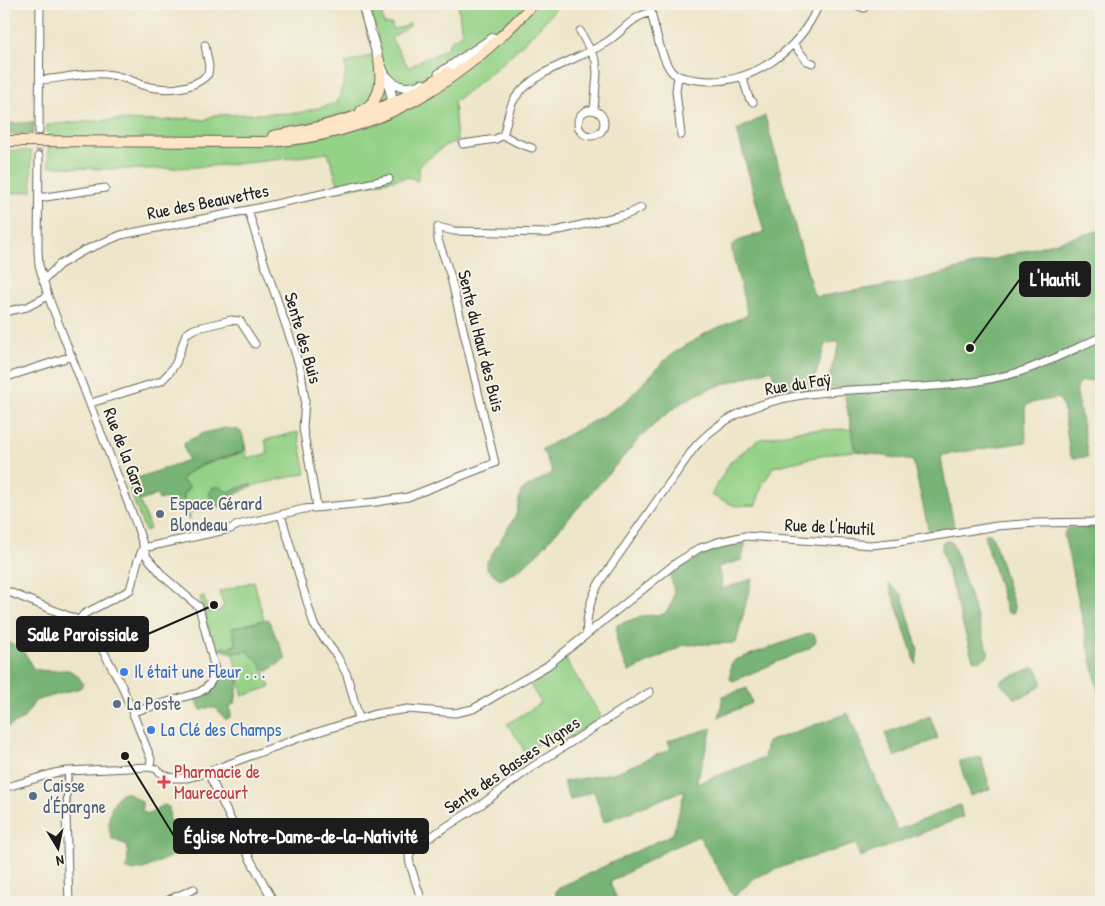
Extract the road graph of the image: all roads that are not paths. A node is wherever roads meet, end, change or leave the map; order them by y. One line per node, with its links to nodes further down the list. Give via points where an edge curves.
1 (40, 4): 19 (street)
2 (363, 4): 14 (street)
3 (533, 4): 10 (main road); 24 (main road, via 492,46 435,89 386,114)
4 (650, 4): 8 (street)
5 (819, 4): 11 (street)
6 (854, 4): 7 (street)
7 (864, 8)
8 (651, 13): 13 (street, via 640,15); 17 (street, via 667,64)
9 (580, 31): 13 (street)
10 (493, 38): 16 (street, via 416,87 398,87); 21 (main road, via 443,76)
11 (793, 44): 15 (street, via 807,61); 18 (street, via 761,69)
12 (205, 45): 19 (street, via 208,74 200,81 181,88 143,85 104,74)
13 (592, 50): 22 (street, via 597,66); 25 (street, via 554,67 520,92 508,111)
14 (379, 60): 16 (street); 27 (main road, via 380,87 366,108 328,122)
15 (813, 63)
16 (385, 75): 21 (street)
17 (678, 76): 18 (street, via 712,81); 26 (street, via 676,91)
18 (742, 76): 20 (street, via 749,98)
19 (40, 80): 23 (street)
20 (754, 102)
21 (392, 103): 24 (street, via 390,109); 27 (main road, via 330,125)
22 (594, 110)
23 (39, 130)
24 (329, 133): 29 (main road, via 281,142)
25 (503, 134): 30 (street, via 496,139); 31 (street)
26 (681, 135)
27 (265, 137): 29 (main road)
28 (4, 141): 29 (main road)
29 (223, 141)
30 (462, 144)
31 (532, 148)
32 (39, 156): 35 (street, Rue de la Gare)
33 (389, 179): 37 (street, Rue des Beauvettes)
34 (106, 188): 35 (street)
35 (39, 198): 38 (street, Rue de la Gare, via 38,250)
36 (641, 208): 46 (street, Sente du Haut des Buis, via 628,214 547,232 454,231 438,227 438,240 450,274 495,463 408,497)
37 (248, 210): 38 (street, Rue des Beauvettes, via 120,235 83,251); 46 (street, Sente des Buis, via 301,372 305,400 303,428)
38 (43, 280): 39 (street, Rue de la Gare)
39 (48, 296): 40 (street); 43 (street, Rue de la Gare)
40 (4, 312)
41 (1101, 337): 52 (street, Rue du Faÿ, via 1024,371 973,382 796,396 759,405 729,419 704,436 694,448 601,580 587,620)
42 (255, 344): 45 (street, via 240,321 231,320 194,329 186,334 176,363 161,381)
43 (72, 356): 44 (street); 45 (street, Rue de la Gare)
44 (4, 378)
45 (91, 403): 49 (street, Rue de la Gare)
46 (317, 507): 47 (street)
47 (281, 515): 49 (street); 57 (street, via 314,625 347,675)
48 (1101, 522): 52 (street, Rue de l'Hautil, via 997,526 871,545 738,537 691,553)
49 (143, 548): 51 (street, via 130,590 84,614); 55 (street, Rue de la Gare, via 161,575 198,607 215,672 203,690)
50 (4, 590): 51 (street)
51 (79, 620): 54 (street, via 101,647)
52 (587, 634): 57 (street, Rue de l'Hautil, via 547,666 469,711 455,714 402,709)
53 (650, 692): 69 (street, Sente des Basses Vignes, via 413,848 410,864)
54 (131, 707): 55 (street); 56 (street)
55 (138, 711): 56 (street)
56 (135, 718): 58 (street, via 150,759)
57 (359, 718): 60 (street, Rue de l'Hautil)
58 (147, 767): 59 (street); 61 (street, via 166,776)
59 (68, 770): 63 (street); 64 (street)
60 (213, 770): 61 (street, Rue de l'Hautil); 62 (street, via 210,773)
61 (186, 778): 62 (street, via 206,778)
62 (214, 783): 68 (street)
63 (4, 788)
64 (66, 816): 66 (street)
65 (194, 889): 67 (street)
66 (69, 902)
67 (164, 902)
68 (274, 902)
69 (422, 902)

